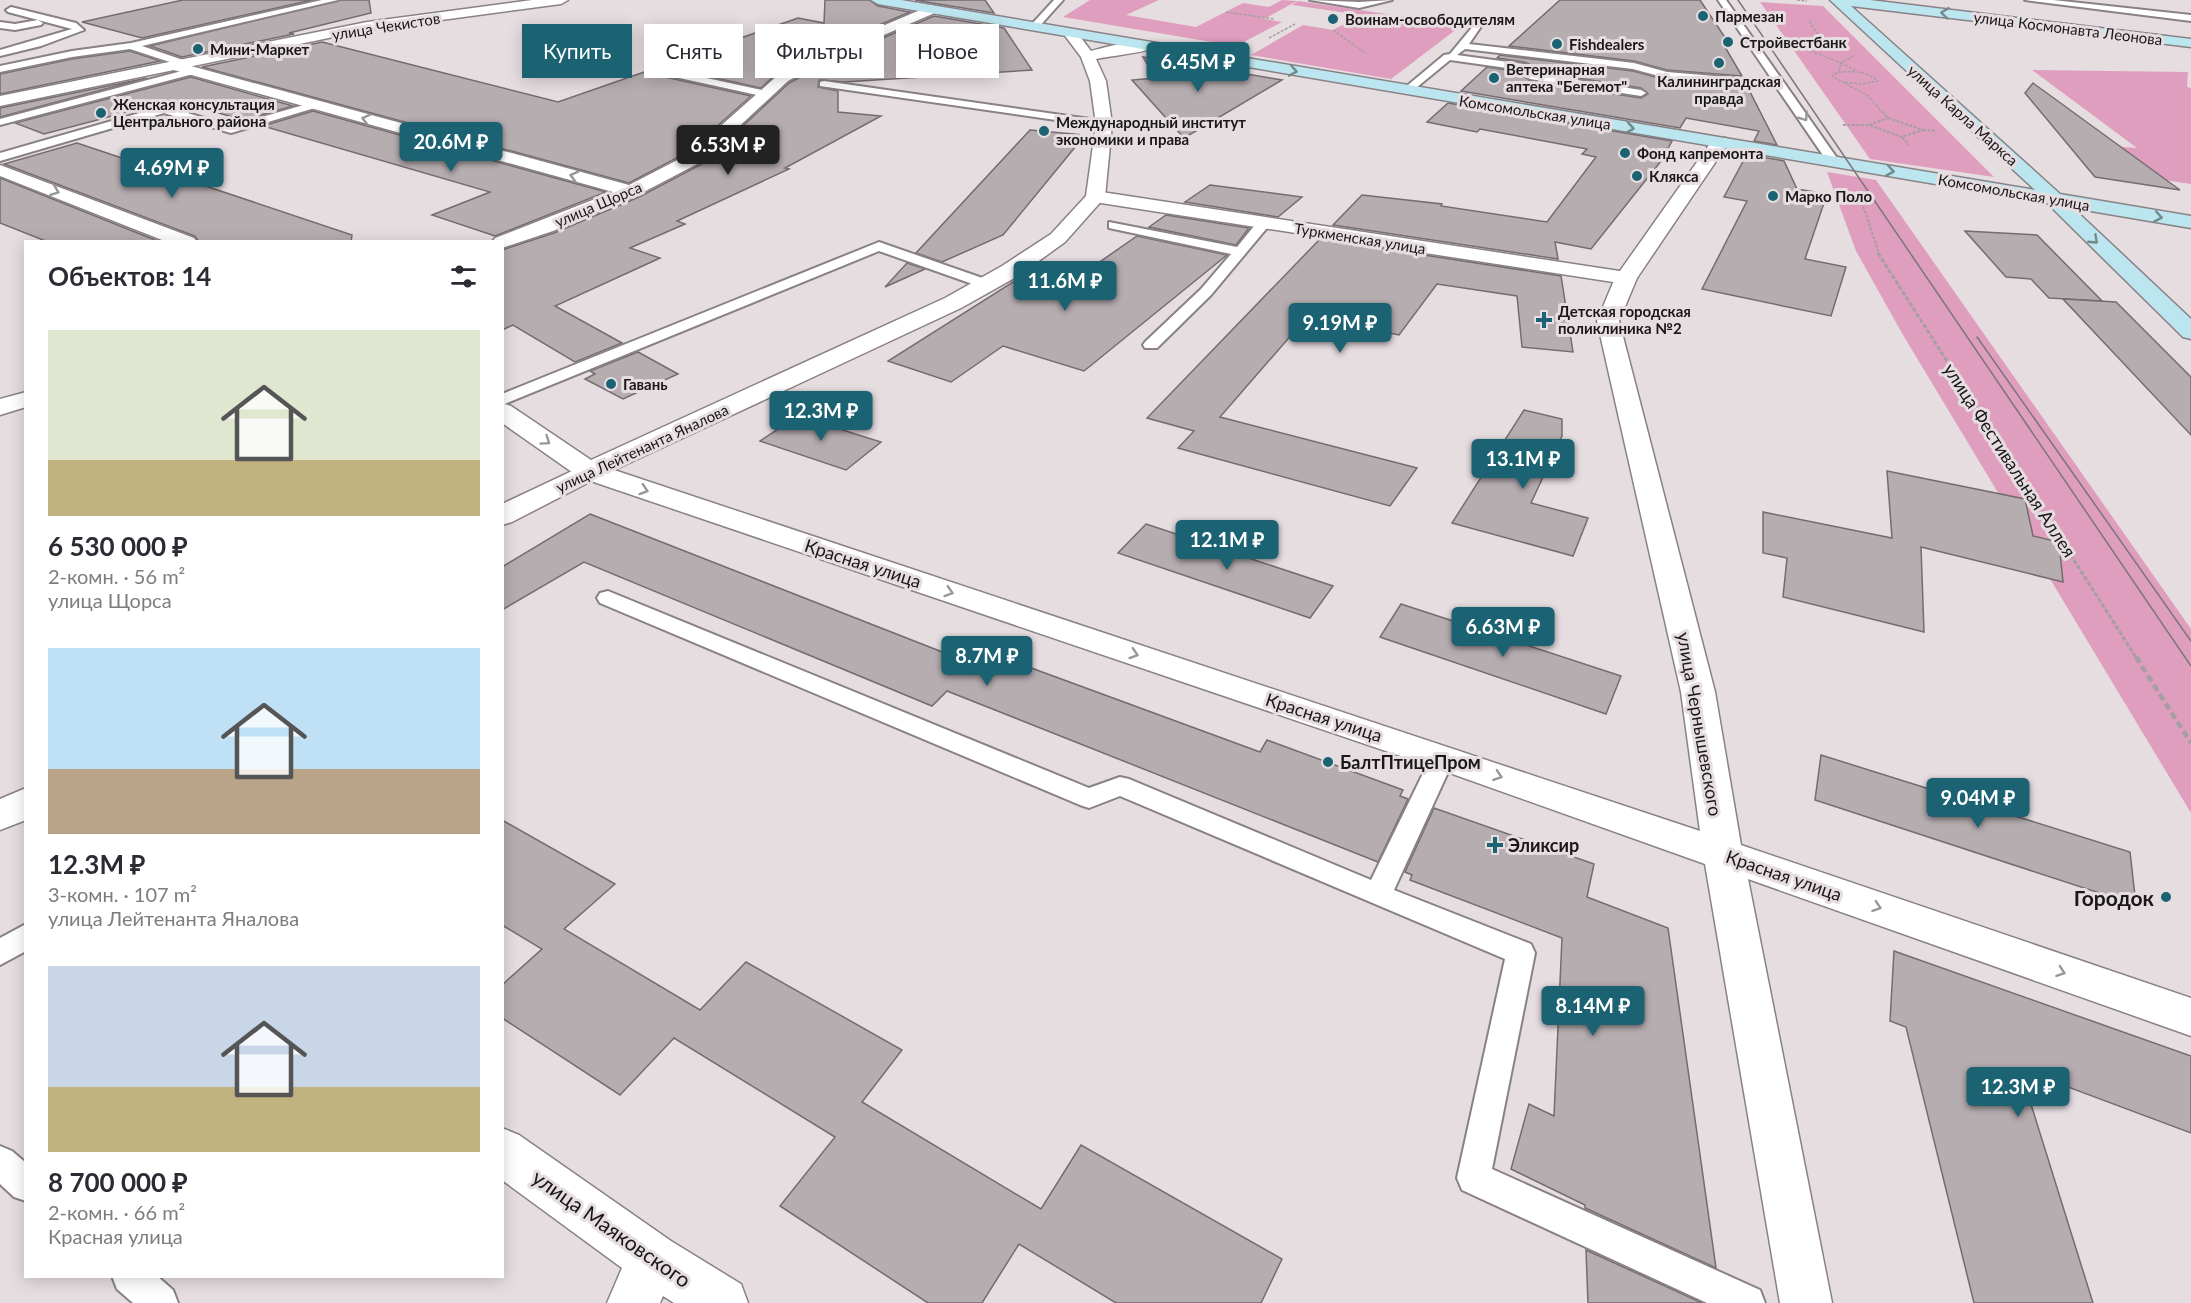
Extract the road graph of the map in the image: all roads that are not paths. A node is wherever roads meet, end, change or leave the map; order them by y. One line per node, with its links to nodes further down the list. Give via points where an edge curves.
1 (334, 0): 20 (lane)
2 (561, 0): 10 (street, улица Чекистов)
3 (878, 0): 11 (main road, Комсомольская улица)
4 (1058, 0): 17 (lane)
5 (1314, 0): 6 (lane, via 1359,5)
6 (1388, 0)
7 (1722, 0): 30 (lane)
8 (1843, 0): 19 (main road, улица Космонавта Леонова, one-way to 8); 42 (main road, улица Карла Маркса)
9 (2029, 0): 13 (lane)
10 (520, 3): 26 (street, улица Чекистов, via 368,26)
11 (932, 9): 17 (main road, Комсомольская улица); 33 (street, улица Щорса, via 826,55 783,78)
12 (11, 10): 14 (lane)
13 (2191, 18)
14 (51, 20): 16 (lane, via 15,27); 23 (lane, via 79,30)
15 (1479, 22): 21 (lane)
16 (0, 25)
17 (1034, 27): 18 (main road, Комсомольская улица)
18 (1070, 33): 22 (main road, Комсомольская улица); 24 (street)
19 (2191, 43)
20 (131, 46): 26 (lane); 27 (lane)
21 (1462, 46): 25 (lane); 30 (lane, via 1634,66 1666,75)
22 (1148, 47): 24 (street, via 1116,49); 31 (main road, Комсомольская улица, one-way to 31)
23 (0, 53)
24 (1088, 57): 37 (street, via 1098,81)
25 (1448, 57): 31 (lane); 32 (lane, via 1523,67 1534,72 1530,76)
26 (184, 67): 34 (street, улица Чекистов); 35 (street); 36 (lane)
27 (0, 69)
28 (693, 78): 33 (lane)
29 (824, 84): 37 (lane)
30 (1780, 85): 40 (lane, one-way to 40)
31 (1407, 90): 38 (main road, Комсомольская улица, one-way to 38)
32 (1641, 93)
33 (766, 94): 43 (street, улица Щорса, via 695,158)
34 (0, 101)
35 (314, 105): 39 (lane, via 231,130 165,109); 43 (street, one-way to 35)
36 (0, 122)
37 (1104, 124): 44 (street)
38 (1720, 142): 40 (main road, Комсомольская улица); 52 (street, улица Чернышевского)
39 (0, 157)
40 (1830, 158): 42 (main road, Комсомольская улица, one-way to 42)
41 (0, 170): 49 (street, one-way to 49)
42 (2057, 186): 45 (main road, Комсомольская улица); 55 (main road, улица Карла Маркса, one-way to 55)
43 (631, 191): 50 (street, улица Щорса)
44 (1095, 197): 47 (street, Туркменская улица); 53 (street, улица Лейтенанта Яналова, via 1058,238)
45 (2084, 204): 46 (main road, Комсомольская улица, one-way to 46); 54 (main road)
46 (2191, 222)
47 (1264, 223): 51 (lane); 52 (street, Туркменская улица)
48 (1114, 225): 51 (lane)
49 (182, 240)
50 (504, 241)
51 (1242, 252): 56 (lane)
52 (1626, 278): 67 (street, улица Чернышевского, via 1608,321 1698,692)
53 (986, 284): 57 (lane, via 879,246); 61 (street, улица Лейтенанта Яналова, via 815,369)
54 (2191, 305)
55 (2191, 332)
56 (1151, 345)
57 (504, 399)
58 (24, 400): 59 (street)
59 (0, 407)
60 (504, 412): 61 (street, Красная улица, one-way to 61)
61 (589, 471): 62 (street, улица Лейтенанта Яналова); 64 (street, Красная улица, one-way to 64)
62 (504, 515)
63 (608, 598): 68 (lane, via 1089,798 1120,786)
64 (1443, 757): 67 (street, Красная улица, one-way to 67); 68 (lane)
65 (24, 803): 66 (street)
66 (0, 816)
67 (1723, 854): 71 (street, Красная улица, one-way to 71); 80 (street, улица Чернышевского)
68 (1378, 895): 79 (lane, via 1521,953 1474,1178)
69 (24, 937): 70 (lane)
70 (0, 953)
71 (2191, 1017)
72 (504, 1153): 76 (street, улица Маяковского)
73 (0, 1162): 74 (lane)
74 (24, 1183)
75 (132, 1278): 77 (lane)
76 (643, 1281): 78 (street, улица Маяковского)
77 (160, 1303)
78 (723, 1303)
79 (1747, 1303)
80 (1806, 1303)

